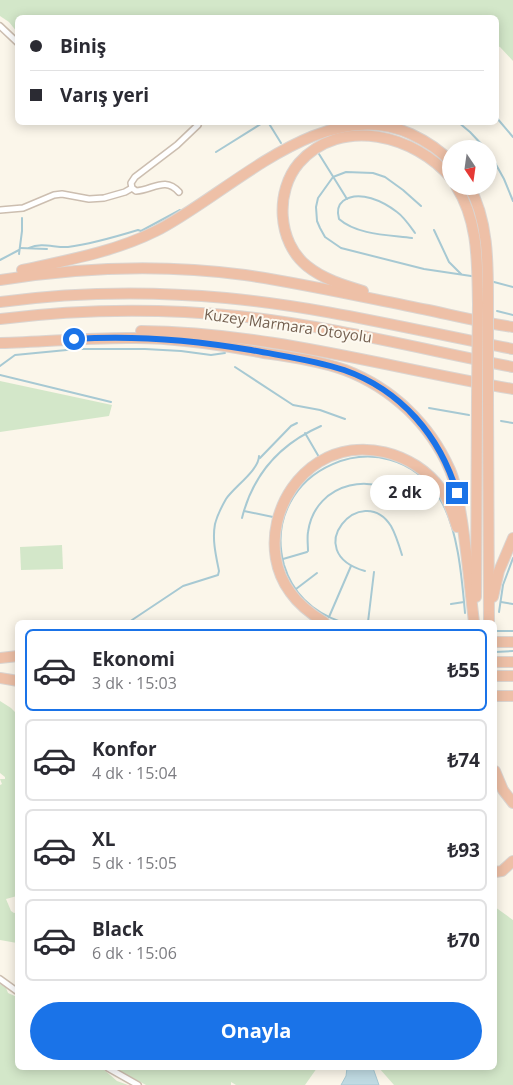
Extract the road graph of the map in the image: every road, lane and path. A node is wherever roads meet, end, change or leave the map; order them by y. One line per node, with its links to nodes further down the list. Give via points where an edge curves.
1 (0, 26): 2 (street)
2 (15, 40)
3 (198, 125): 6 (street, via 135,177)
4 (442, 154): 11 (highway, via 404,131 388,127 353,125 337,129 284,151 157,230 128,243 91,255)
5 (442, 168): 16 (highway, via 424,153 397,140 382,137 346,138 322,145 300,162 285,190 282,214 292,248 306,265 338,283)
6 (132, 188): 7 (street, via 139,191 167,184); 10 (street, via 104,198 54,195 23,208)
7 (179, 192)
8 (461, 195): 14 (highway, via 475,239)
9 (473, 195): 14 (highway, via 486,246)
10 (0, 210)
11 (0, 275)
12 (0, 280): 17 (highway, via 105,268 206,271 307,286)
13 (0, 302): 20 (highway, Kuzey Marmara Otoyolu, via 117,293 228,298 330,313)
14 (483, 305): 23 (highway, bridge)
15 (0, 320): 21 (highway, Kuzey Marmara Otoyolu, via 121,310 238,316 338,332)
16 (513, 321)
17 (513, 327)
18 (0, 339): 22 (highway, via 117,331 221,336 316,349)
19 (0, 343): 25 (highway, via 92,338 175,340 327,364 367,380 405,407 441,452 457,493)
20 (513, 349)
21 (513, 367)
22 (513, 389)
23 (483, 399): 27 (highway); 29 (highway)
24 (512, 540): 30 (highway, via 495,585)
25 (470, 584): 26 (highway, via 454,516 434,481 414,464 386,452 345,452 319,462 297,481 284,501 276,524 275,552 284,582 301,606); 28 (highway)
26 (321, 620)
27 (475, 620)
28 (475, 620)
29 (490, 620)
30 (490, 620)
31 (513, 641): 32 (highway)
32 (498, 642)
33 (15, 657): 34 (highway)
34 (0, 660): 35 (highway)
35 (15, 662)
36 (497, 662): 37 (highway)
37 (513, 662)
38 (15, 676): 41 (highway)
39 (497, 676): 40 (highway)
40 (513, 676)
41 (0, 677): 42 (highway)
42 (15, 680)
43 (497, 696): 44 (highway)
44 (511, 697)
45 (497, 776): 46 (highway)
46 (513, 803)
47 (513, 861): 48 (highway)
48 (497, 872)
49 (0, 979): 50 (street)
50 (15, 990)
51 (112, 1070): 52 (street)
52 (138, 1085)

